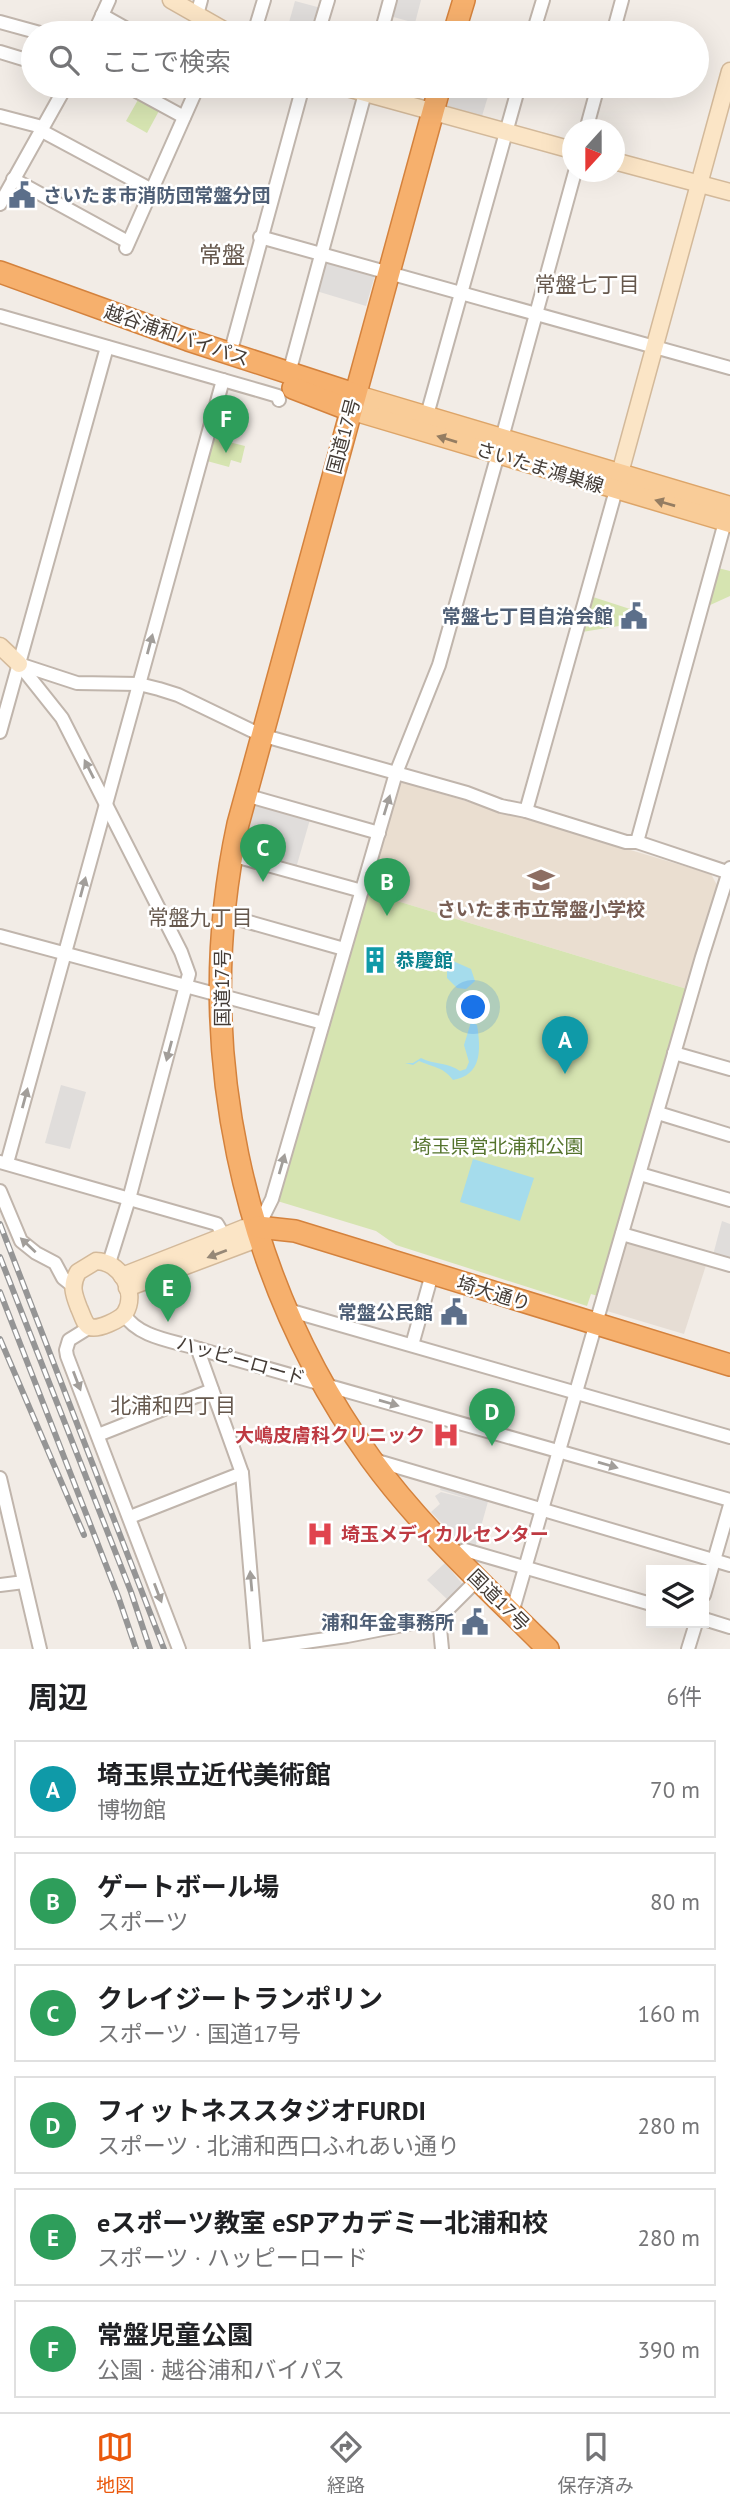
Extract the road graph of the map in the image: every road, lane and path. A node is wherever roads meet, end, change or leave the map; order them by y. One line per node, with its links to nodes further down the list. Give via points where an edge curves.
1 (109, 0): 10 (street)
2 (170, 0): 9 (street)
3 (264, 0): 14 (street)
4 (328, 0): 15 (street)
5 (390, 0): 16 (street)
6 (464, 0): 17 (highway)
7 (543, 0): 18 (street)
8 (622, 0): 19 (street)
9 (199, 7): 13 (street)
10 (102, 15): 11 (street); 12 (street)
11 (99, 21)
12 (113, 21)
13 (214, 21)
14 (258, 21)
15 (322, 21)
16 (384, 21)
17 (458, 21)
18 (537, 21)
19 (616, 21)
20 (0, 22): 21 (street)
21 (21, 28)
22 (0, 52): 23 (street)
23 (21, 58)
24 (730, 71): 44 (street)
25 (59, 98): 38 (street)
26 (149, 98): 36 (street)
27 (193, 98): 36 (street)
28 (300, 98): 48 (street)
29 (364, 98): 49 (street)
30 (393, 98): 34 (street)
31 (437, 98): 34 (highway, 国道17号)
32 (516, 98): 39 (street)
33 (595, 98): 37 (street)
34 (433, 111): 39 (street); 51 (highway, 国道17号)
35 (0, 116): 38 (street)
36 (184, 117): 45 (street)
37 (589, 119)
38 (41, 129): 42 (street); 45 (street)
39 (506, 132): 40 (street); 53 (street)
40 (562, 147)
41 (625, 164): 44 (street)
42 (8, 181): 45 (street, via 127,245); 47 (street)
43 (572, 182): 54 (street)
44 (698, 183): 46 (street); 57 (street)
45 (152, 190)
46 (730, 192)
47 (0, 204)
48 (260, 237): 49 (street); 58 (street)
49 (321, 253): 51 (street); 60 (street)
50 (0, 272): 58 (highway, 越谷浦和バイパス)
51 (388, 272): 53 (street); 63 (highway, 国道17号)
52 (0, 284): 63 (highway, 越谷浦和バイパス)
53 (461, 293): 54 (street); 64 (street)
54 (536, 314): 57 (street); 65 (street)
55 (0, 316): 56 (street)
56 (107, 347): 61 (street); 69 (street)
57 (654, 347): 59 (street); 66 (street)
58 (230, 354): 60 (highway, 越谷浦和バイパス)
59 (730, 368)
60 (289, 373): 63 (highway, 越谷浦和バイパス)
61 (223, 380): 62 (street); 70 (street, one-way to 61)
62 (279, 400)
63 (352, 402): 64 (main road, さいたま鴻巣線); 65 (main road, さいたま鴻巣線, one-way to 63); 72 (highway, 国道17号)
64 (427, 415): 65 (main road, さいたま鴻巣線)
65 (500, 446): 66 (main road, さいたま鴻巣線); 73 (street, via 439,665)
66 (618, 481): 67 (main road, さいたま鴻巣線); 76 (street)
67 (729, 512): 78 (street)
68 (0, 646): 69 (street)
69 (19, 664): 70 (street, via 77,683); 71 (street); 75 (street, one-way to 69, via 62,718)
70 (139, 684): 72 (street, via 178,695); 75 (street)
71 (0, 732)
72 (261, 735): 73 (street); 74 (highway, 国道17号)
73 (396, 774): 76 (street); 77 (street, one-way to 73)
74 (245, 795): 77 (street); 79 (highway, 国道17号)
75 (106, 803): 85 (street, one-way to 75); 86 (street, via 182,954 189,974)
76 (526, 811): 78 (street)
77 (379, 833): 81 (street)
78 (637, 842): 80 (street)
79 (231, 855): 81 (street); 82 (highway, 国道17号)
80 (729, 871): 89 (street)
81 (362, 891): 84 (street)
82 (224, 915): 84 (street); 87 (highway, 国道17号)
83 (0, 936): 85 (street)
84 (344, 949): 88 (street)
85 (65, 953): 86 (street); 93 (street, one-way to 85)
86 (186, 985): 87 (street); 96 (street, one-way to 96)
87 (220, 994): 88 (street); 98 (highway, 国道17号, via 230,1120)
88 (323, 1023): 98 (street, one-way to 88, via 272,1199)
89 (674, 1053): 90 (street); 91 (street)
90 (730, 1069)
91 (658, 1113): 92 (street); 94 (street)
92 (730, 1135)
93 (4, 1163): 96 (street)
94 (640, 1174): 97 (street); 99 (street)
95 (0, 1191): 105 (street, one-way to 95, via 55,1263 21,1241)
96 (129, 1199): 100 (street, via 216,1224); 101 (street)
97 (730, 1200)
98 (258, 1227): 100 (street); 103 (highway, 埼大通り, via 295,1231); 104 (street, one-way to 104, via 249,1242); 106 (highway, 国道17号)
99 (622, 1234): 102 (street); 108 (street)
100 (224, 1236): 104 (street)
101 (109, 1263): 104 (street); 105 (street, via 96,1261 83,1267)
102 (730, 1265)
103 (432, 1275): 108 (highway, 埼大通り); 110 (street)
104 (125, 1282): 107 (street, via 129,1298)
105 (73, 1286): 109 (street)
106 (288, 1310): 110 (street); 113 (highway, 国道17号)
107 (124, 1314): 109 (street); 111 (street, ハッピーロード, via 140,1330)
108 (596, 1324): 112 (highway, 埼大通り); 115 (street)
109 (90, 1327): 116 (street, one-way to 116, via 69,1340 66,1350)
110 (412, 1345): 115 (street)
111 (200, 1349): 113 (street, ハッピーロード); 114 (street)
112 (730, 1365)
113 (324, 1384): 118 (street, ハッピーロード, one-way to 118); 119 (highway, 国道17号)
114 (212, 1390): 116 (street); 120 (street)
115 (576, 1393): 117 (street); 118 (street)
116 (97, 1435): 124 (street)
117 (730, 1437)
118 (559, 1451): 122 (street, ハッピーロード, one-way to 122); 123 (street)
119 (372, 1459): 123 (street); 125 (highway, 国道17号)
120 (242, 1474): 124 (street); 143 (street, one-way to 120)
121 (1, 1484): 131 (street)
122 (730, 1503): 126 (street)
123 (542, 1509): 126 (street); 128 (street)
124 (130, 1517): 142 (street, one-way to 142)
125 (455, 1554): 128 (street, via 465,1550); 130 (highway, 国道17号)
126 (714, 1560): 127 (street); 129 (street)
127 (730, 1565)
128 (525, 1567): 133 (street); 134 (street)
129 (709, 1578)
130 (478, 1579): 134 (highway, 国道17号); 135 (street)
131 (24, 1582): 132 (street); 141 (street)
132 (0, 1585)
133 (646, 1603)
134 (512, 1613): 144 (highway, 国道17号)
135 (439, 1618): 139 (street); 140 (street)
136 (709, 1621): 137 (street)
137 (730, 1627)
138 (694, 1628): 145 (street)
139 (347, 1643): 143 (street)
140 (444, 1646)
141 (40, 1649)
142 (179, 1649)
143 (257, 1649)
144 (548, 1649)
145 (688, 1649)

